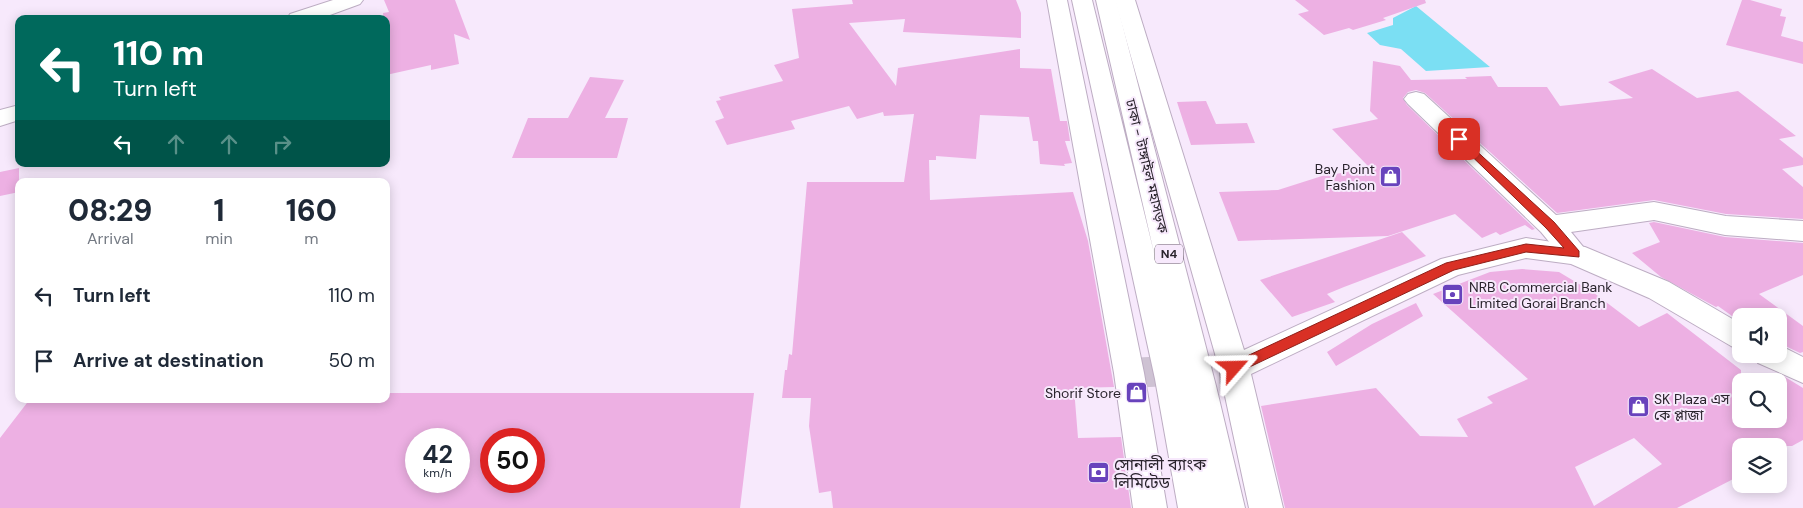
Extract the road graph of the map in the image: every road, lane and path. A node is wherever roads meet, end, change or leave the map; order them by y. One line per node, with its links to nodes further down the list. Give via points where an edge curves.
1 (353, 0): 6 (main road)
2 (1057, 0): 17 (main road, via 1129,373)
3 (1082, 0): 18 (main road, ঢাকা - টাঙ্গাইল মহাসড়ক / N4, via 1170,379)
4 (1106, 0): 19 (main road, ঢাকা - টাঙ্গাইল মহাসড়ক / N4)
5 (1125, 0): 15 (main road)
6 (310, 15)
7 (1416, 99): 10 (main road)
8 (15, 113): 9 (main road)
9 (0, 118)
10 (1550, 225): 11 (main road, via 1654,211 1725,225); 12 (main road)
11 (1803, 231)
12 (1575, 254): 13 (main road, via 1659,290); 15 (main road, via 1526,248 1450,266)
13 (1732, 333)
14 (1787, 363): 16 (main road)
15 (1234, 368): 20 (main road)
16 (1803, 371)
17 (1150, 508)
18 (1195, 508)
19 (1228, 508)
20 (1266, 508)

